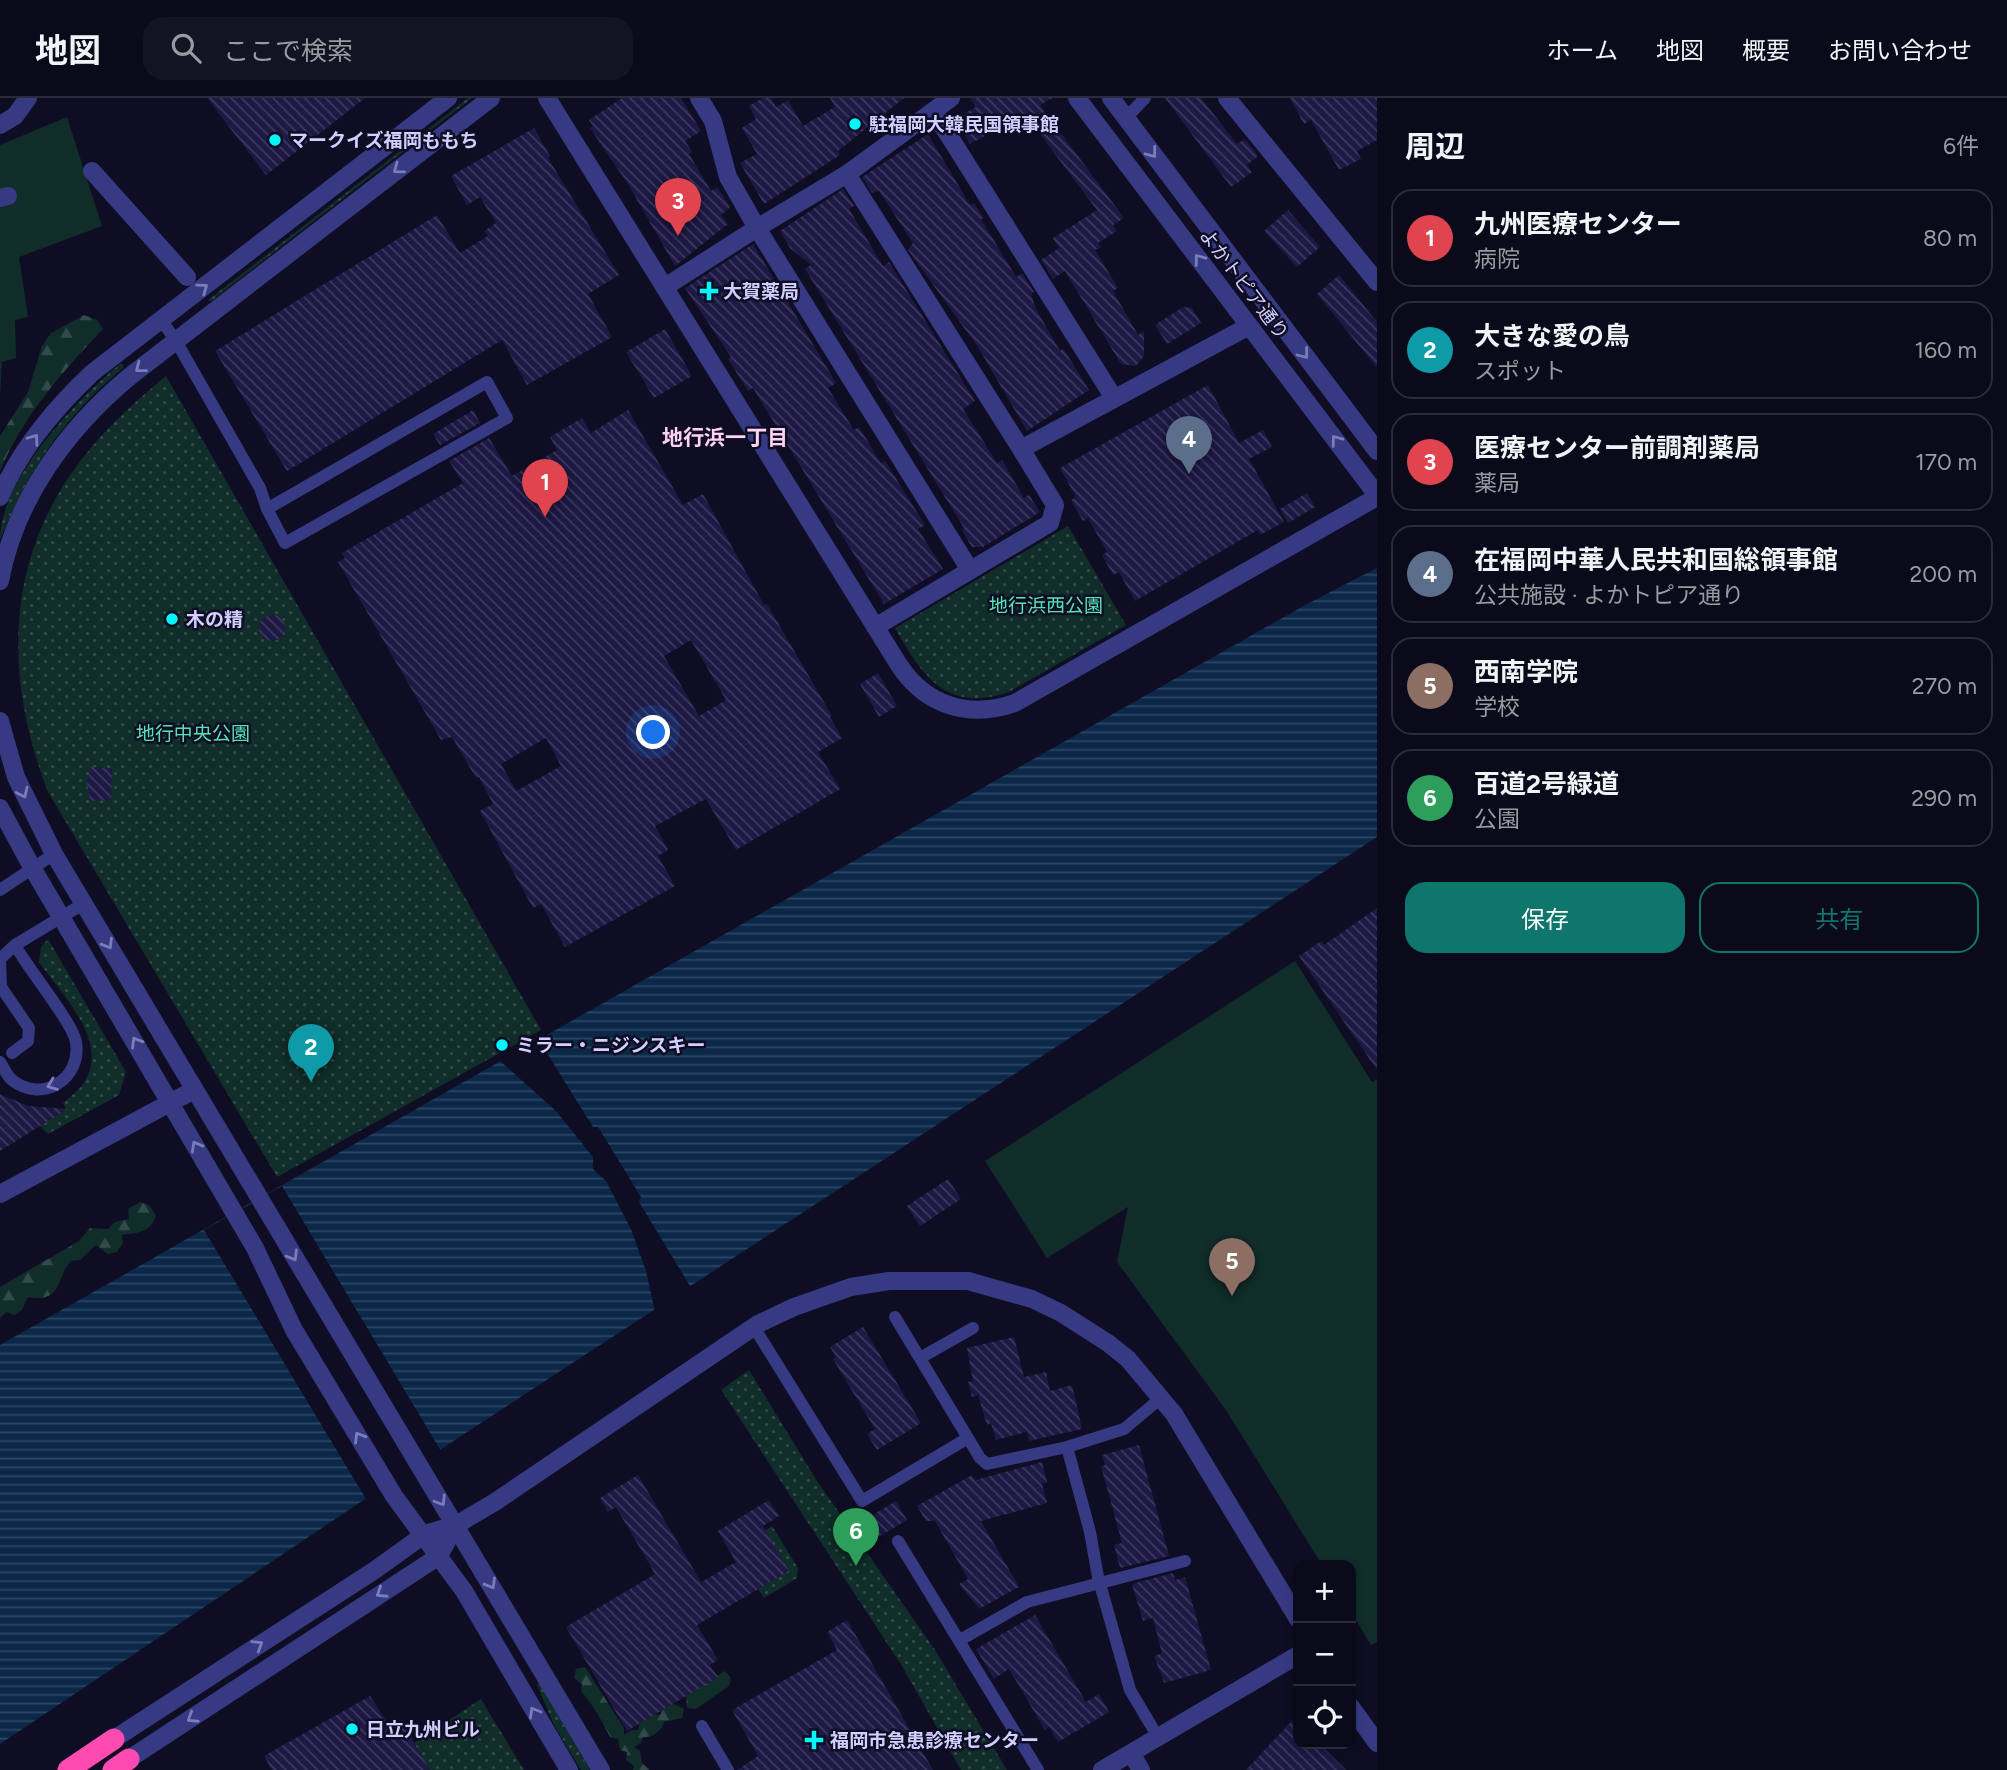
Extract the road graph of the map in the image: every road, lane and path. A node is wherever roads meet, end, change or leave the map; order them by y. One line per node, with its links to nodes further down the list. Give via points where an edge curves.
1 (29, 98): 13 (street, via 15,116)
2 (448, 98): 20 (street, one-way to 2)
3 (491, 98): 22 (street, one-way to 22)
4 (547, 98): 19 (street)
5 (699, 98): 16 (street, via 713,121 728,177)
6 (951, 98): 11 (street)
7 (1077, 98): 21 (street, よかトピア通り, one-way to 7)
8 (1111, 98): 12 (street, よかトピア通り)
9 (1145, 98): 12 (lane)
10 (1227, 98): 18 (street)
11 (934, 112): 15 (street); 23 (street)
12 (1126, 118): 25 (street, よかトピア通り, one-way to 25)
13 (0, 125)
14 (92, 171): 17 (street)
15 (847, 174): 16 (street); 24 (street)
16 (757, 228): 19 (street); 29 (street)
17 (187, 276)
18 (1377, 282)
19 (665, 288): 31 (street)
20 (162, 321): 22 (lane); 27 (street, one-way to 20, via 24,453 71,393)
21 (1249, 326): 23 (street); 26 (street, よかトピア通り, one-way to 21)
22 (176, 341): 28 (lane, via 260,488); 30 (street, one-way to 30, via 108,395 66,441 26,505)
23 (1114, 398): 24 (street)
24 (1021, 449): 29 (street, via 1055,505 1050,523)
25 (1377, 451)
26 (1377, 496): 31 (street, via 1015,704 998,709 966,711 934,700 907,678)
27 (0, 497)
28 (267, 509): 28 (lane, via 285,542 508,418 487,382)
29 (970, 570): 31 (street)
30 (0, 581)
31 (875, 627)
32 (0, 721): 34 (street, one-way to 34, via 16,777)
33 (0, 808): 35 (street)
34 (54, 854): 35 (lane); 37 (street)
35 (33, 869): 36 (lane); 38 (street)
36 (0, 890)
37 (83, 904): 38 (lane); 42 (street, one-way to 42)
38 (61, 916): 39 (lane); 43 (street, one-way to 38)
39 (15, 945): 40 (lane, via 0,959 1,987 29,1028 28,1041); 41 (lane, one-way to 41, via 76,1041 74,1066 57,1086 43,1090 10,1079)
40 (12, 1053)
41 (0, 1062)
42 (194, 1090): 43 (street); 52 (street, one-way to 52)
43 (171, 1101): 44 (street); 53 (street, one-way to 43, via 394,1496 294,1330 255,1248)
44 (0, 1194)
45 (895, 1317): 48 (lane)
46 (754, 1327): 49 (street, via 850,1287 911,1279 968,1281 1032,1299 1086,1327 1128,1359); 50 (lane, via 862,1501); 52 (street)
47 (973, 1328): 48 (lane)
48 (920, 1358): 50 (lane)
49 (1161, 1398): 51 (lane, via 1124,1429); 58 (street)
50 (968, 1438): 51 (lane, via 987,1464)
51 (1067, 1447): 57 (lane)
52 (456, 1525): 53 (street); 55 (street); 70 (street, one-way to 70)
53 (425, 1534): 55 (street); 64 (street, one-way to 53)
54 (898, 1541): 59 (lane)
55 (439, 1556): 67 (street, one-way to 67); 69 (street, one-way to 55)
56 (1185, 1561): 57 (lane)
57 (1100, 1584): 59 (lane, via 1027,1602); 63 (lane, via 1130,1690)
58 (1293, 1611)
59 (960, 1640): 72 (lane)
60 (1293, 1658): 63 (street)
61 (1356, 1714): 65 (street)
62 (702, 1726): 71 (lane)
63 (1158, 1737): 66 (street)
64 (114, 1739): 68 (highway)
65 (1377, 1743)
66 (1131, 1753): 73 (street); 74 (street)
67 (126, 1766)
68 (68, 1770)
69 (569, 1770)
70 (601, 1770)
71 (729, 1770)
72 (1038, 1770)
73 (1102, 1770)
74 (1140, 1770)

